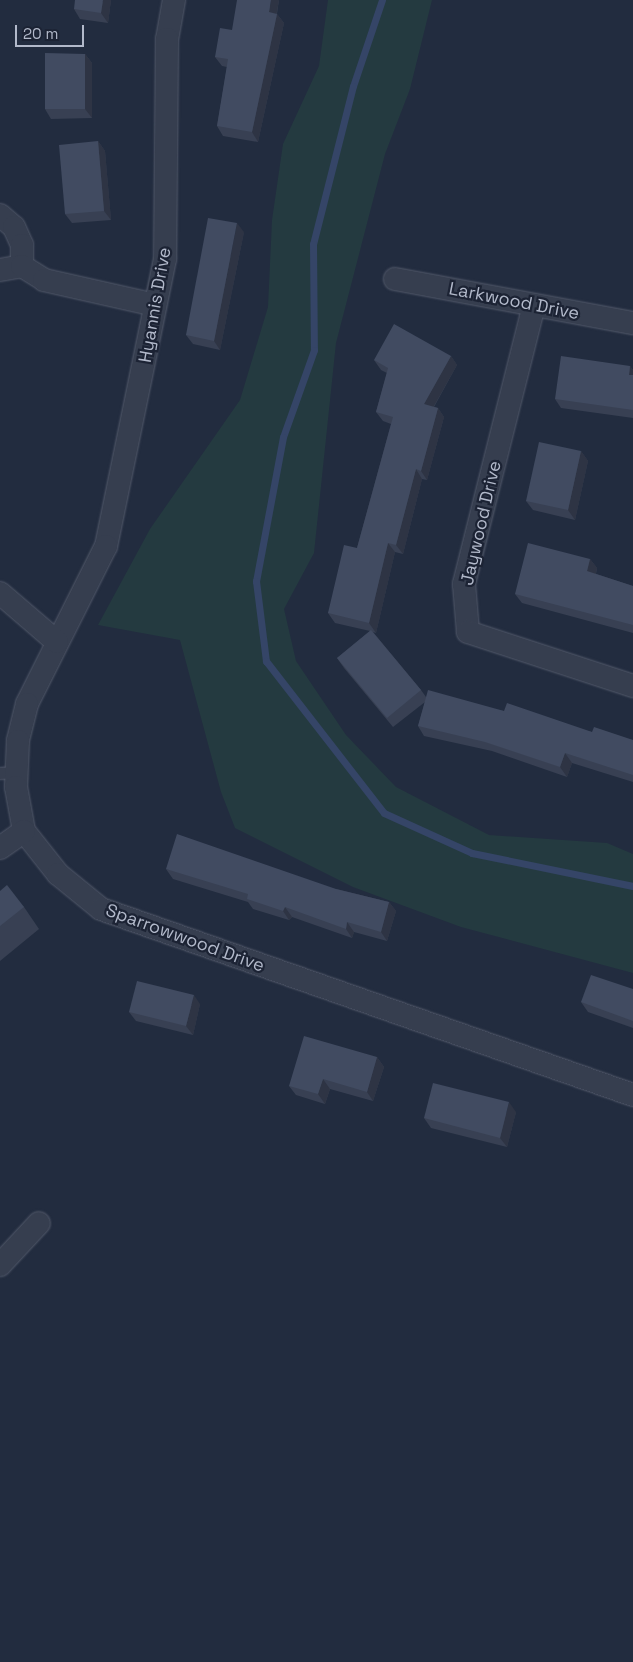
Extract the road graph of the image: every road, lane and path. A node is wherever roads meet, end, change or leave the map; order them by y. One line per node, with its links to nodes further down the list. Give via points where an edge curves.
1 (174, 0): 5 (street, Hyannis Drive, via 167,39 165,259)
2 (0, 215): 3 (street, via 14,227 22,245)
3 (11, 268): 5 (street, via 44,280)
4 (395, 279): 6 (street, Larkwood Drive)
5 (155, 305): 9 (street, Hyannis Drive, via 106,546)
6 (534, 305): 7 (street, Larkwood Drive); 10 (street, Jaywood Drive, via 464,584 468,632)
7 (633, 323)
8 (0, 593): 9 (street)
9 (57, 642): 11 (street, via 27,704)
10 (633, 686)
11 (8, 772): 12 (street)
12 (24, 832): 13 (street); 14 (street, Sparrowwood Drive, via 58,874 100,909)
13 (0, 848)
14 (633, 1096)
15 (39, 1224): 16 (street)
16 (0, 1265)

